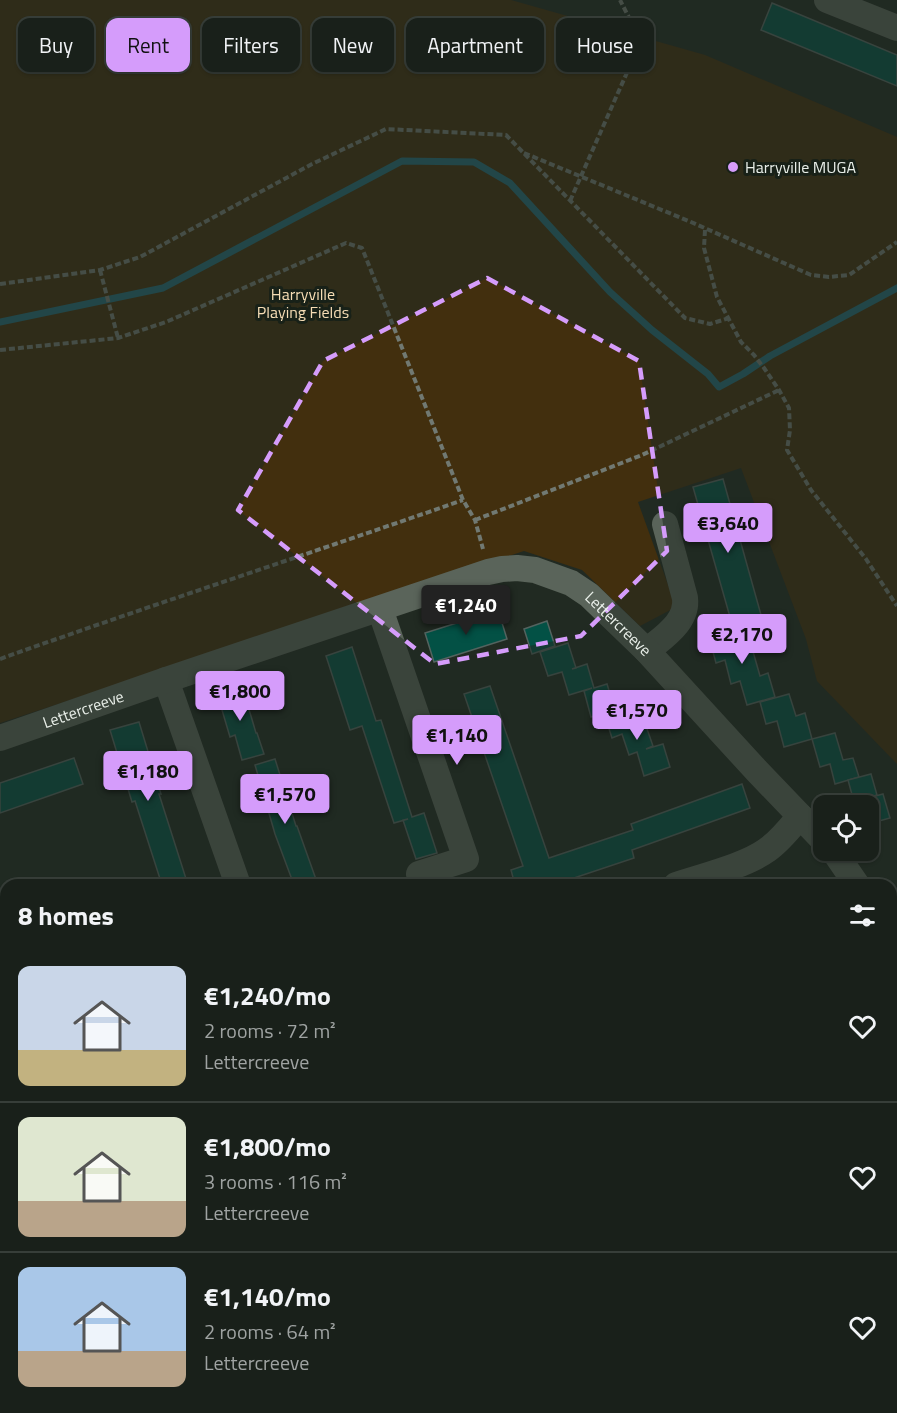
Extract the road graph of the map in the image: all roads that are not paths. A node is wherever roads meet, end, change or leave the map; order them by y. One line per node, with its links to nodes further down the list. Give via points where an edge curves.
1 (827, 0): 2 (street)
2 (897, 28)
3 (665, 524): 5 (street, via 686,609 676,625)
4 (380, 609): 5 (street, Lettercreeve, via 488,572 535,570 571,583 589,596); 6 (street, Lettercreeve); 11 (street, via 466,859)
5 (647, 651): 8 (street, Lettercreeve)
6 (166, 680): 7 (street, Lettercreeve); 12 (street)
7 (0, 738)
8 (800, 816): 9 (street, Lettercreeve); 13 (street, via 765,851)
9 (813, 830)
10 (840, 861): 14 (street)
11 (419, 874)
12 (236, 879)
13 (695, 879)
14 (852, 879)

